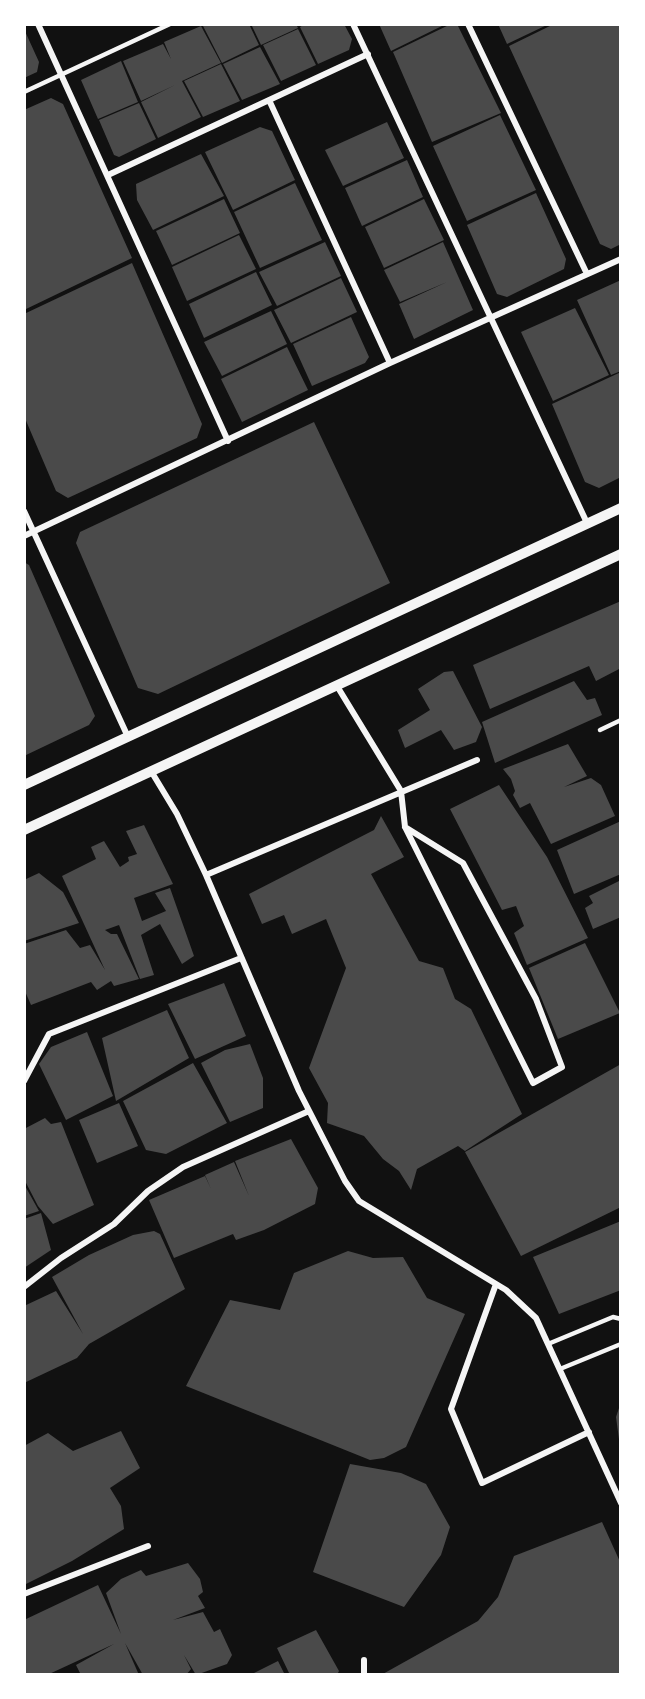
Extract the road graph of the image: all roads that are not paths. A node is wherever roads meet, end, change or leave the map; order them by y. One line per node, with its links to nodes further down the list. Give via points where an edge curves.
1 (38, 24): 6 (street)
2 (170, 24): 6 (lane)
3 (353, 24): 5 (street)
4 (468, 24): 11 (street)
5 (368, 54): 8 (street); 12 (street)
6 (60, 75): 7 (lane); 9 (street)
7 (24, 92)
8 (269, 100): 9 (street); 13 (street)
9 (108, 175): 14 (street)
10 (621, 260): 11 (street)
11 (587, 274): 12 (street)
12 (491, 317): 13 (street); 17 (street)
13 (390, 363): 14 (street)
14 (228, 441): 18 (street)
15 (621, 508): 17 (street)
16 (24, 511): 18 (street)
17 (586, 523): 24 (street)
18 (33, 532): 19 (street); 24 (street)
19 (24, 536)
20 (621, 554): 21 (street)
21 (337, 686): 26 (street); 28 (street)
22 (621, 720): 23 (lane)
23 (600, 730)
24 (128, 737): 27 (street)
25 (477, 760): 28 (street)
26 (151, 771): 30 (street); 31 (street)
27 (24, 784)
28 (401, 791): 29 (street); 31 (street)
29 (405, 826): 29 (street, via 463,863 536,999 562,1067 532,1083)
30 (24, 830)
31 (206, 875): 32 (street)
32 (241, 958): 33 (street, via 49,1034); 34 (street)
33 (24, 1081)
34 (309, 1111): 35 (street, via 358,1201); 36 (street, via 183,1167 148,1191 114,1224)
35 (496, 1284): 38 (street, via 536,1318); 41 (street, via 451,1409 482,1483)
36 (24, 1287)
37 (621, 1319): 38 (lane, via 613,1317)
38 (548, 1344): 40 (street)
39 (621, 1344): 40 (lane)
40 (560, 1369): 41 (street)
41 (589, 1432): 42 (street)
42 (621, 1503)
43 (148, 1546): 44 (street)
44 (24, 1594)
45 (364, 1660): 46 (street)
46 (364, 1675)

